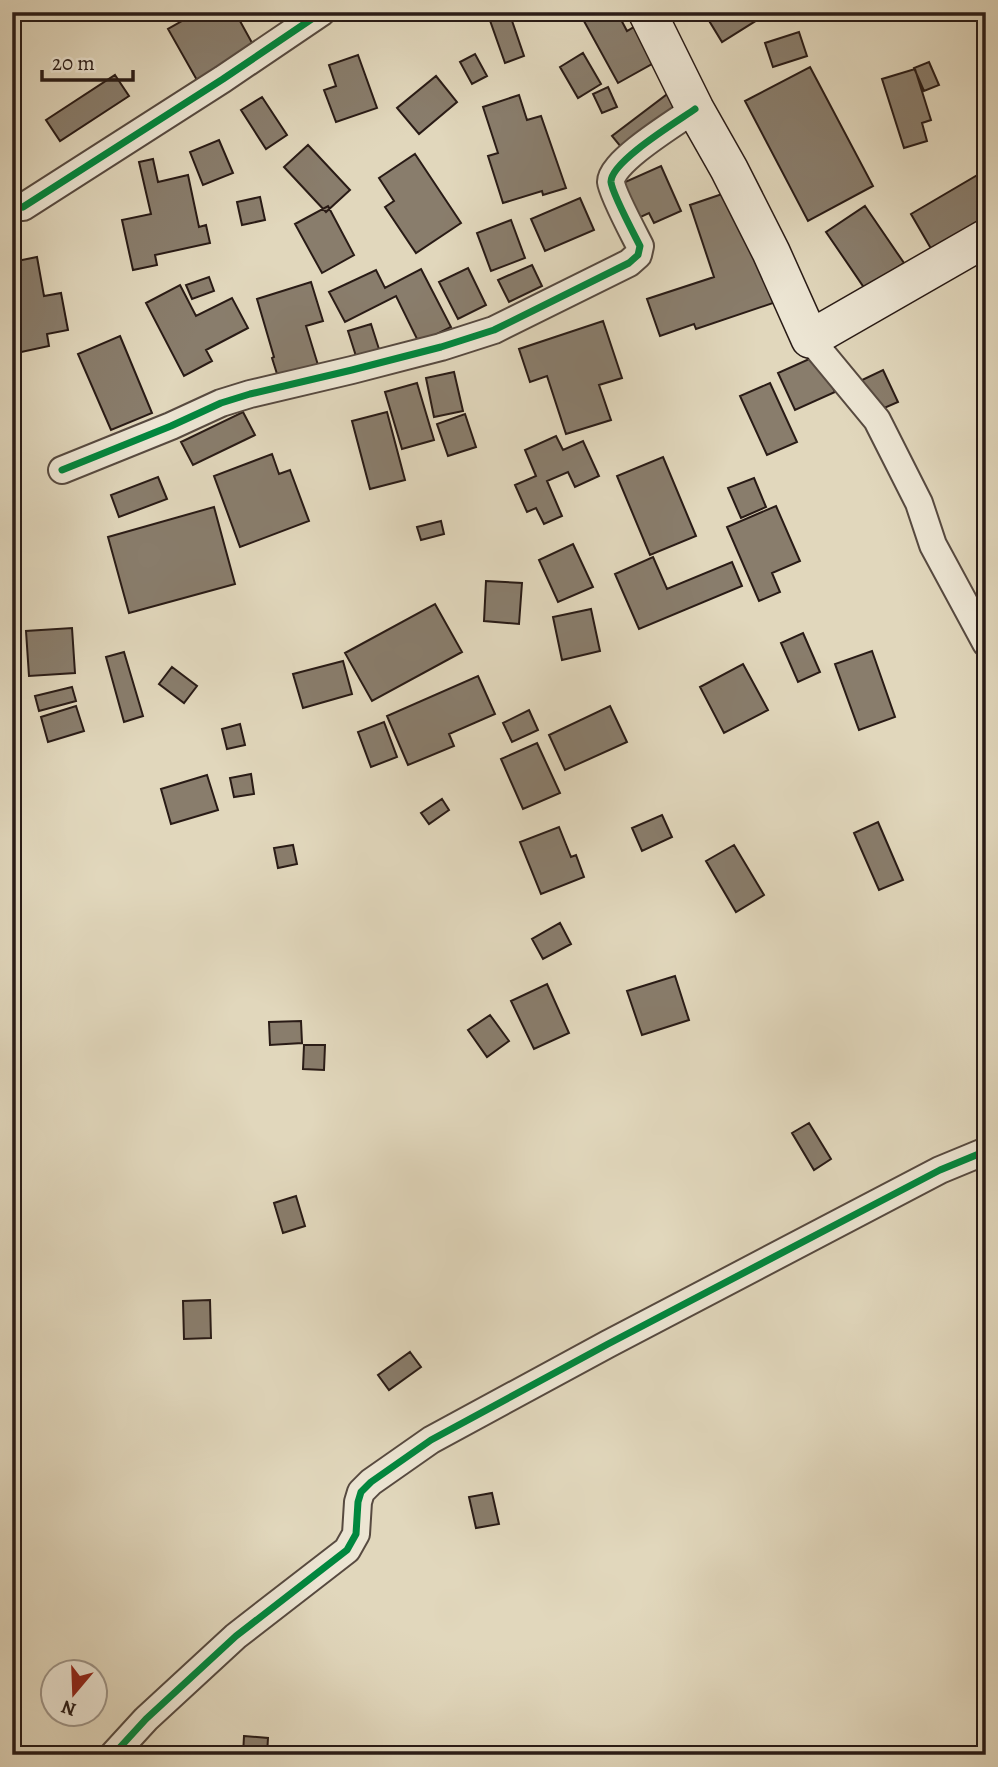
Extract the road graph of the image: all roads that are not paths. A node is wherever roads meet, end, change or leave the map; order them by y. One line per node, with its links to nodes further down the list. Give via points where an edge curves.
1 (322, 12): 4 (street)
2 (647, 12): 3 (main road)
3 (695, 108): 6 (main road, via 765,240); 7 (street, via 628,156 613,173 615,194 640,246 629,263 494,330 230,400)
4 (23, 207)
5 (986, 238): 6 (main road)
6 (810, 339): 8 (street, via 877,420 919,503 933,545)
7 (62, 470)
8 (986, 643)
9 (986, 1151): 10 (street, via 940,1170 431,1440 361,1492 356,1534 347,1550 236,1636)
10 (113, 1755)

